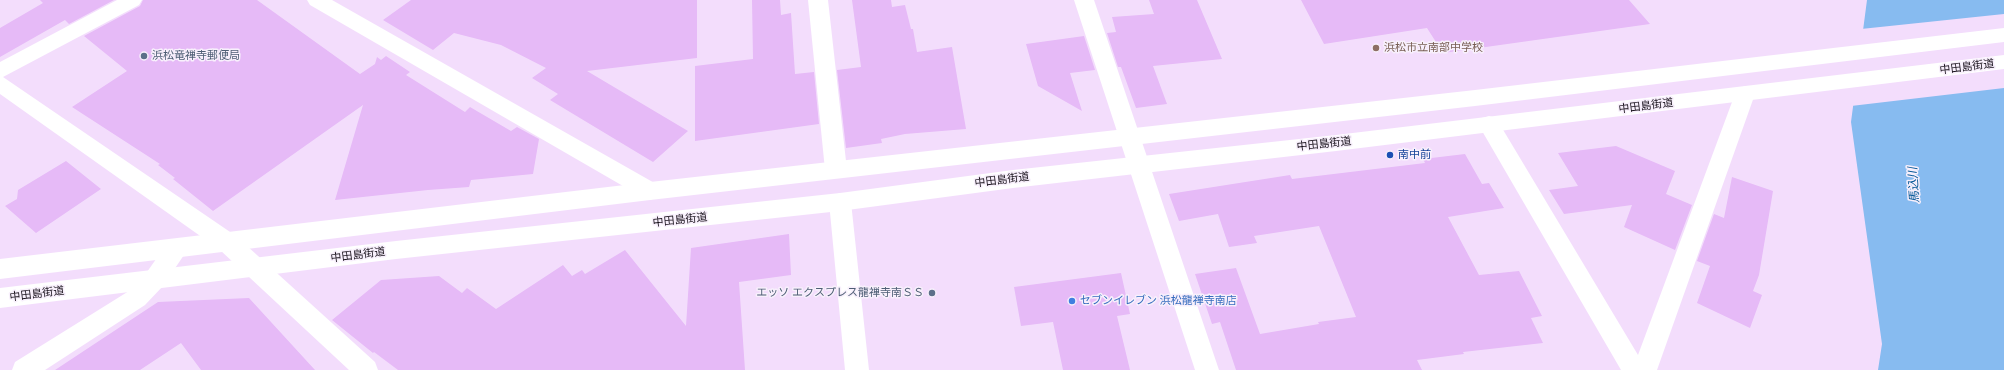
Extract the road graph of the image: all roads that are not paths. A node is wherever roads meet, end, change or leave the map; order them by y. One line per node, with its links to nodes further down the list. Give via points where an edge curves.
1 (132, 0): 7 (street)
2 (818, 0): 13 (street)
3 (1084, 0): 11 (street)
4 (323, 1): 14 (street)
5 (2004, 35): 11 (street)
6 (2004, 62): 9 (street, 中田島街道)
7 (0, 71)
8 (0, 84): 16 (street)
9 (1745, 94): 10 (street, 中田島街道); 27 (street)
10 (1489, 124): 12 (street, 中田島街道); 26 (street)
11 (1129, 137): 12 (street); 13 (street)
12 (1138, 165): 15 (street, 中田島街道); 25 (street)
13 (836, 170): 14 (street)
14 (650, 191): 16 (street)
15 (840, 202): 18 (street, 中田島街道, via 396,250); 24 (street)
16 (228, 243): 17 (street); 18 (street)
17 (176, 249): 19 (street); 20 (street)
18 (257, 268): 20 (street, 中田島街道); 23 (street)
19 (0, 269)
20 (155, 279): 21 (street, 中田島街道); 22 (street, via 136,298)
21 (0, 298)
22 (24, 370)
23 (366, 370)
24 (857, 370)
25 (1207, 370)
26 (1634, 370)
27 (1645, 370)

